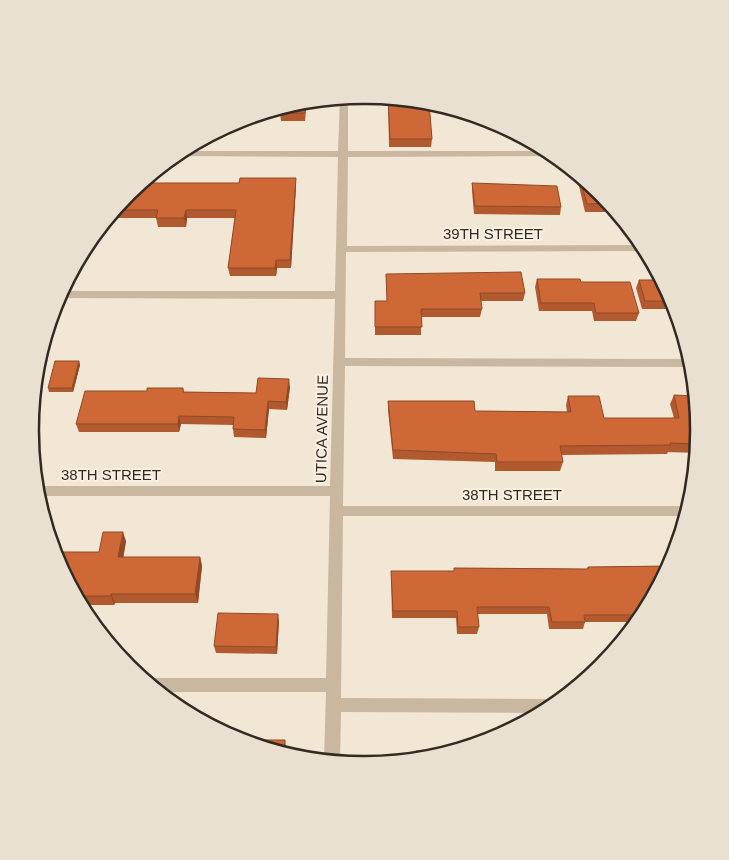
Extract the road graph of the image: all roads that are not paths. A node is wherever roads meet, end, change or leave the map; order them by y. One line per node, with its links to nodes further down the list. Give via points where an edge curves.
1 (344, 105): 3 (street, UTICA AVENUE)
2 (192, 154): 3 (street)
3 (343, 154): 4 (street); 6 (street, UTICA AVENUE)
4 (537, 154)
5 (634, 248): 6 (street, 39TH STREET)
6 (342, 249): 8 (street, UTICA AVENUE)
7 (68, 295): 8 (street)
8 (341, 295): 9 (street, UTICA AVENUE)
9 (340, 362): 10 (street); 12 (street, UTICA AVENUE)
10 (683, 363)
11 (45, 491): 12 (street, 38TH STREET)
12 (337, 491): 14 (street, UTICA AVENUE)
13 (680, 511): 14 (street, 38TH STREET)
14 (336, 512): 16 (street, UTICA AVENUE)
15 (162, 685): 16 (street)
16 (333, 685): 17 (street, UTICA AVENUE)
17 (333, 705): 18 (street); 19 (street, UTICA AVENUE)
18 (537, 706)
19 (332, 754)

